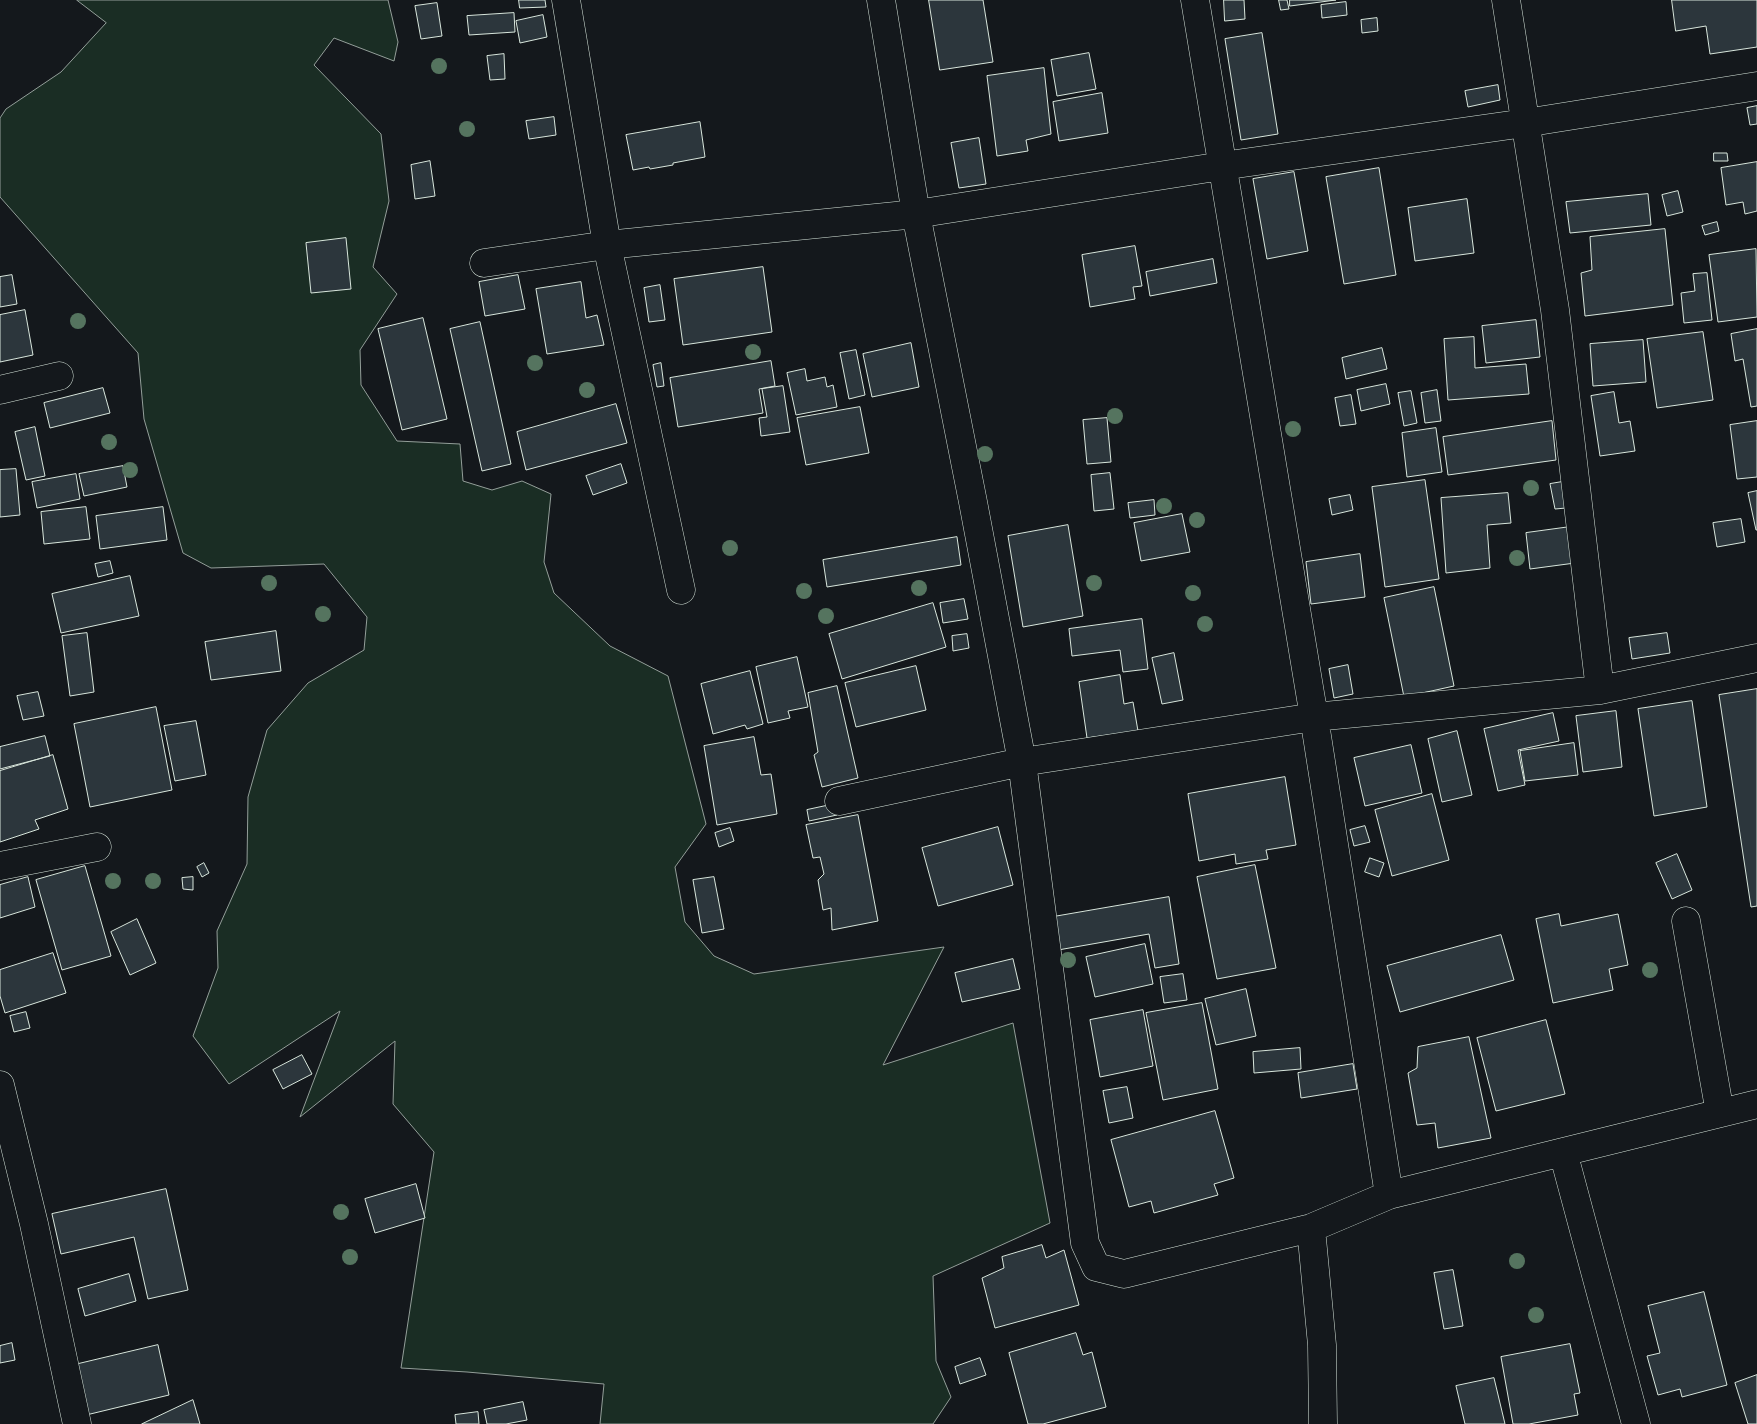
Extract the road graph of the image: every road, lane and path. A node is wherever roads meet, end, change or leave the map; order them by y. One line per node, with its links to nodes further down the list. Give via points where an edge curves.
1 (566, 0): 9 (street)
2 (881, 0): 8 (street)
3 (1196, 0): 7 (street)
4 (1506, 0): 6 (street)
5 (1757, 86): 6 (street)
6 (1525, 123): 7 (street); 15 (street, via 1554,310)
7 (1222, 166): 8 (street); 16 (street)
8 (916, 214): 9 (street); 17 (street)
9 (607, 245): 10 (street); 13 (street)
10 (484, 263)
11 (59, 376): 12 (street)
12 (0, 390)
13 (681, 590)
14 (1757, 658): 15 (street)
15 (1600, 690): 16 (street)
16 (1314, 717): 17 (street); 26 (street)
17 (1022, 762): 18 (street); 27 (street, via 1085,1243 1096,1267 1124,1274)
18 (839, 801)
19 (97, 847): 20 (street)
20 (0, 866)
21 (1686, 921): 24 (street)
22 (0, 1085): 28 (street, via 34,1224)
23 (1757, 1104): 24 (street)
24 (1720, 1113): 25 (street)
25 (1563, 1152): 26 (street); 30 (street)
26 (1389, 1195): 27 (street)
27 (1311, 1228): 29 (street, via 1322,1346)
28 (76, 1424)
29 (1323, 1424)
30 (1636, 1424)

